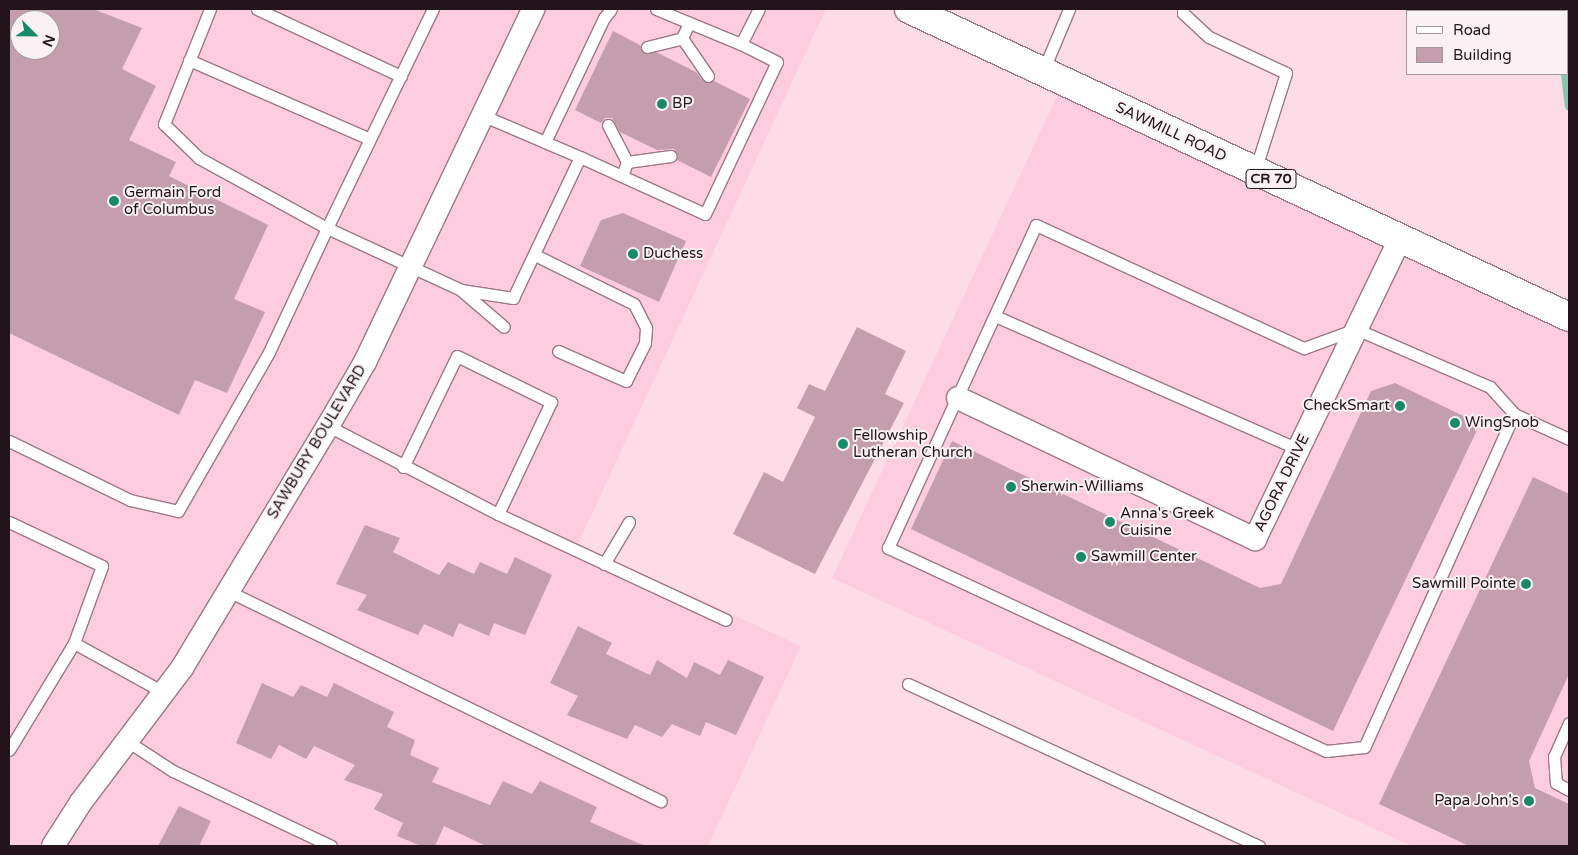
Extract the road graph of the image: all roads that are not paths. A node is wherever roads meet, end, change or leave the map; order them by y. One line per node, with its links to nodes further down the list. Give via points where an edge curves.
1 (210, 9): 15 (lane)
2 (258, 9): 17 (lane)
3 (433, 9): 17 (lane)
4 (533, 9): 19 (street, SAWBURY BOULEVARD)
5 (611, 9): 22 (lane)
6 (656, 9): 11 (lane)
7 (758, 9): 13 (lane)
8 (910, 9): 16 (main road, SAWMILL ROAD / CR 70)
9 (1069, 9): 16 (lane)
10 (1183, 9): 26 (lane, via 1183,13 1209,37 1286,73)
11 (690, 23): 12 (lane); 13 (lane)
12 (682, 38): 14 (lane); 18 (lane)
13 (742, 44): 27 (lane, via 777,62 705,214)
14 (647, 47)
15 (189, 60): 21 (lane); 28 (lane, via 164,124 199,158)
16 (1043, 71): 26 (main road, SAWMILL ROAD / CR 70)
17 (401, 76): 21 (lane)
18 (708, 76)
19 (484, 116): 22 (lane); 31 (street, SAWBURY BOULEVARD)
20 (608, 125): 25 (lane)
21 (370, 138): 28 (lane)
22 (544, 142): 24 (lane)
23 (672, 156): 25 (lane)
24 (580, 157): 27 (lane); 30 (lane)
25 (627, 162): 27 (lane)
26 (1255, 171): 29 (main road, SAWMILL ROAD / CR 70)
27 (622, 176)
28 (327, 228): 31 (lane); 42 (lane, via 269,352 178,511 130,500)
29 (1400, 238): 34 (main road, SAWMILL ROAD / CR 70); 36 (street, AGORA DRIVE)
30 (535, 255): 32 (lane, via 513,298); 37 (lane, via 634,304 646,328 645,344 626,381)
31 (411, 265): 32 (lane); 40 (street, SAWBURY BOULEVARD, via 365,362)
32 (461, 290): 35 (lane)
33 (995, 316): 36 (lane, via 1036,225 1304,348); 38 (lane); 43 (lane)
34 (1569, 317)
35 (504, 327)
36 (1356, 329): 39 (lane, via 1490,388); 43 (street, AGORA DRIVE)
37 (558, 352)
38 (958, 398): 39 (lane, via 888,548 1326,751 1364,747); 43 (street, AGORA DRIVE, via 1255,539)
39 (1514, 414): 41 (lane)
40 (328, 426): 44 (lane); 49 (street, SAWBURY BOULEVARD)
41 (1569, 440)
42 (9, 441)
43 (1298, 450)
44 (403, 467): 45 (lane); 45 (lane, via 457,356 551,402)
45 (498, 514): 48 (lane)
46 (9, 522): 51 (lane, via 102,566)
47 (628, 522): 48 (lane)
48 (604, 564): 50 (lane)
49 (228, 591): 53 (street, SAWBURY BOULEVARD, via 182,668); 58 (lane)
50 (726, 620)
51 (74, 643): 53 (lane); 56 (lane)
52 (908, 684): 61 (lane)
53 (163, 692): 55 (street, SAWBURY BOULEVARD)
54 (1569, 723): 57 (lane, via 1554,756 1556,783)
55 (127, 741): 59 (street, SAWBURY BOULEVARD); 60 (lane, via 173,771)
56 (9, 750)
57 (1569, 790)
58 (661, 801)
59 (53, 846)
60 (331, 846)
61 (1259, 846)

